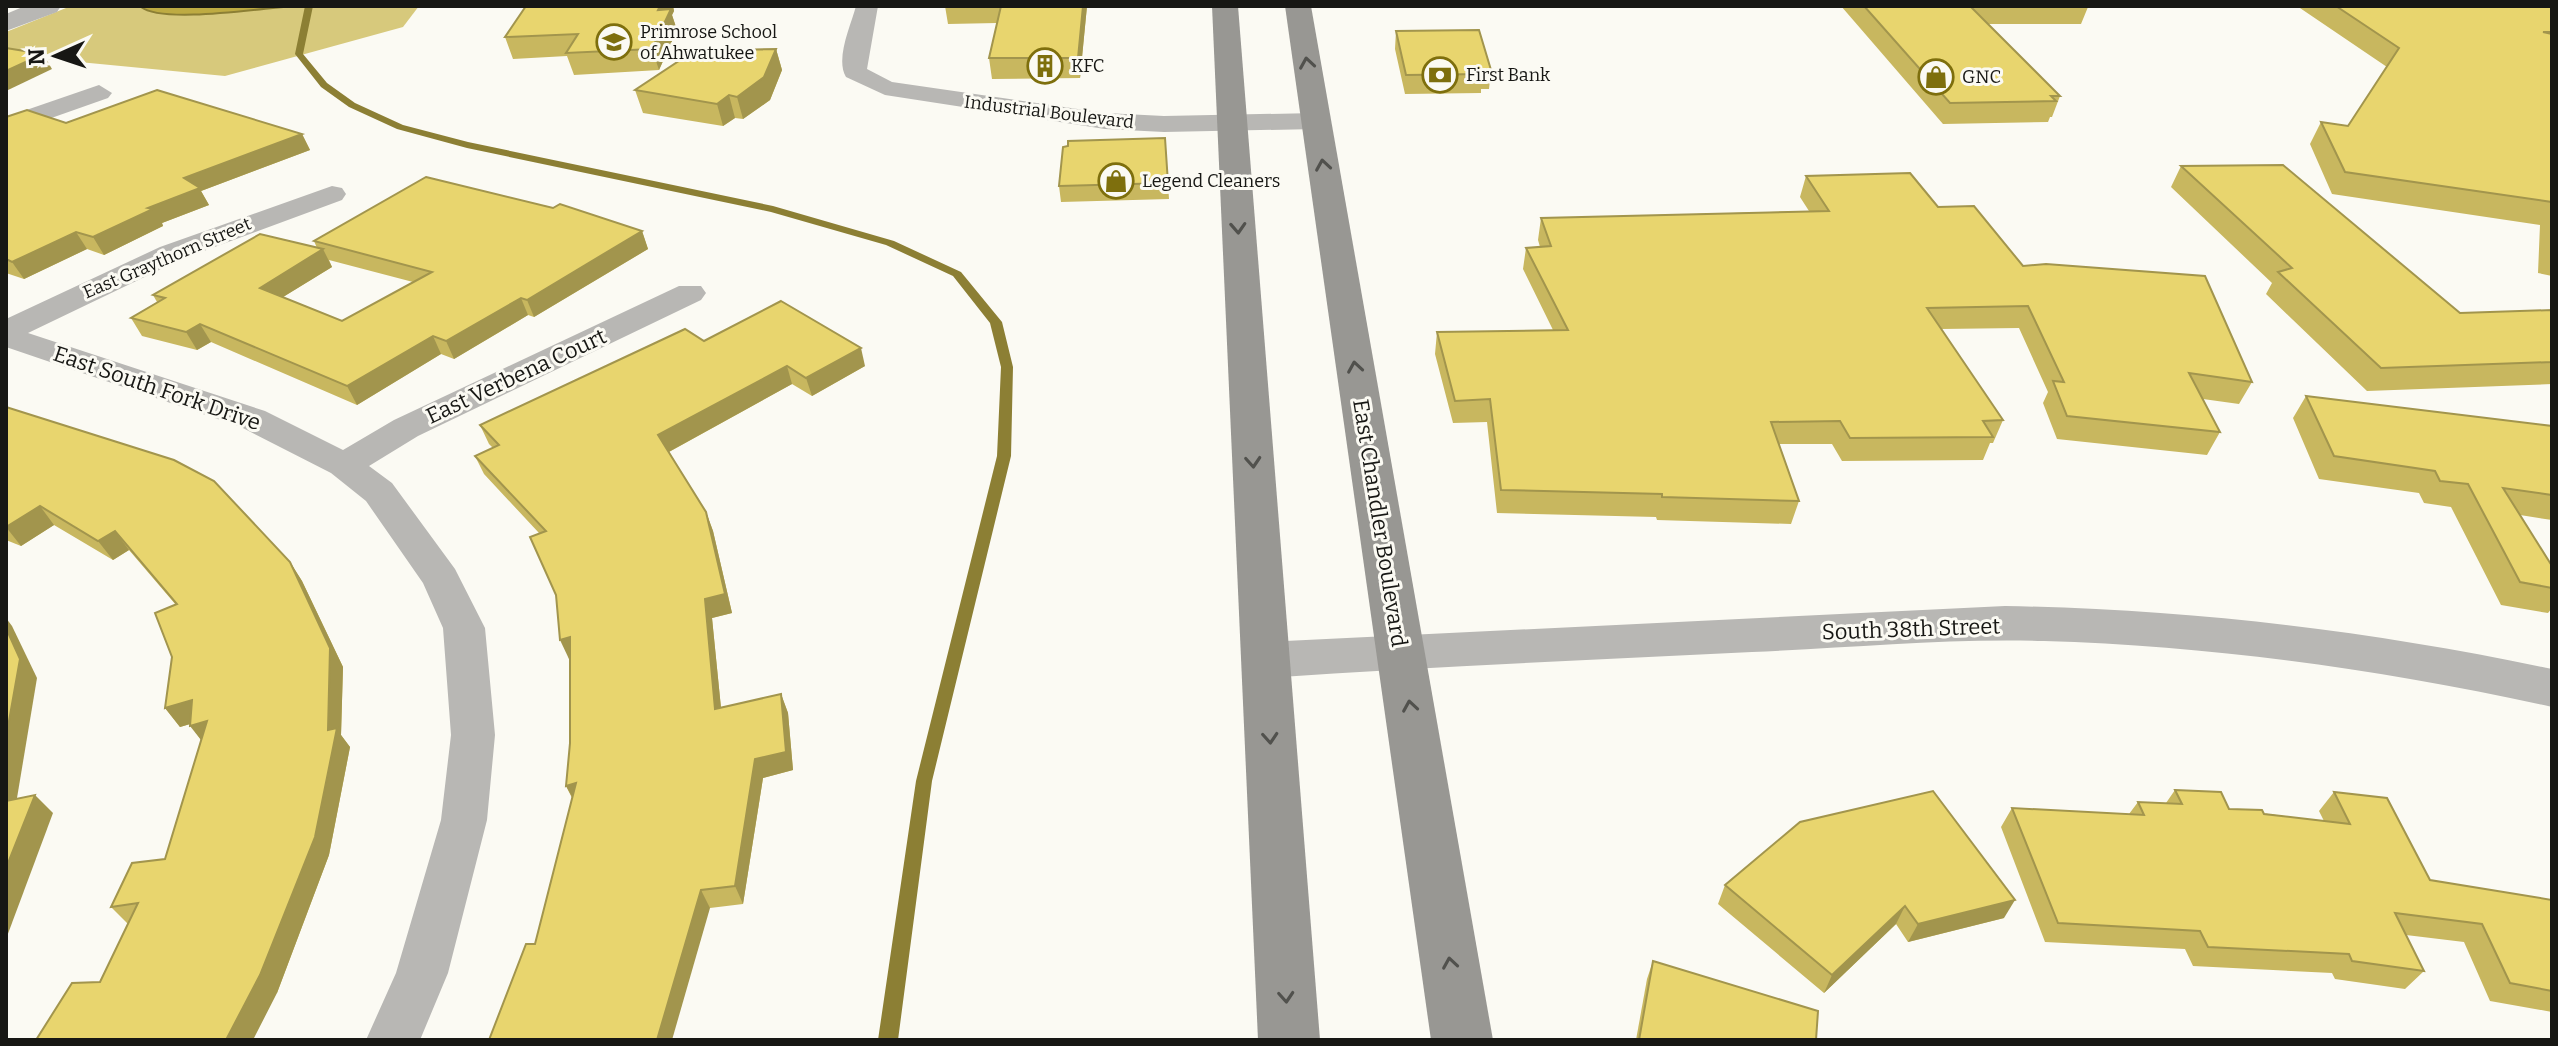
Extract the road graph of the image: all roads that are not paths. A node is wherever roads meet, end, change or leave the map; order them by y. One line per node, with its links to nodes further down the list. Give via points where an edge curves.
1 (46, 6): 5 (street)
2 (867, 6): 8 (street, Industrial Boulevard, via 855,72 885,88 1105,121)
3 (1225, 6): 8 (main road)
4 (1298, 6): 7 (main road, East Chandler Boulevard, one-way to 4)
5 (6, 23)
6 (99, 93): 9 (street)
7 (1316, 121): 8 (street, Industrial Boulevard); 14 (main road, East Chandler Boulevard, one-way to 7)
8 (1231, 122): 15 (main road, one-way to 15)
9 (6, 126)
10 (332, 194): 12 (street, East Graythorn Street, via 171,253)
11 (690, 293): 13 (street, East Verbena Court, via 406,428)
12 (6, 333): 13 (street, East South Fork Drive, via 253,419)
13 (344, 465): 17 (street, East South Fork Drive, via 379,492 441,579 464,628 473,735 464,820 422,973)
14 (1402, 651): 15 (street, South 38th Street); 16 (street, South 38th Street, via 2041,624 2275,642); 19 (main road, East Chandler Boulevard, one-way to 14)
15 (1266, 660): 18 (main road, one-way to 18)
16 (2552, 688)
17 (393, 1040)
18 (1289, 1040)
19 (1462, 1040)

